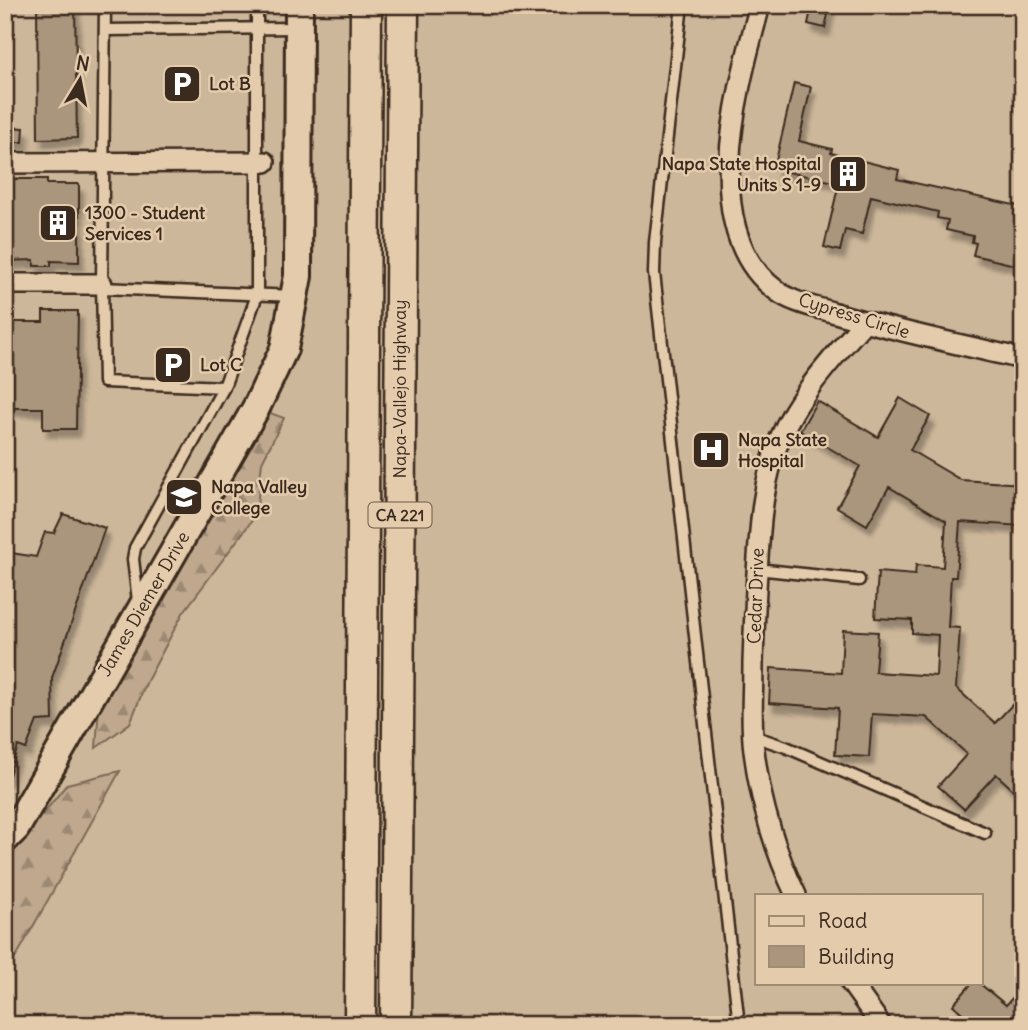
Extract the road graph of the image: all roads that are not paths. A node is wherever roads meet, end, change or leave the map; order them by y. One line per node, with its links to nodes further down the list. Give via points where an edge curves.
1 (105, 5): 9 (lane)
2 (257, 5): 8 (lane)
3 (366, 5): 29 (main road, Napa-Vallejo Highway / CA 221)
4 (403, 5): 30 (main road, Napa-Vallejo Highway / CA 221)
5 (682, 5): 31 (lane, via 654,273)
6 (760, 5): 17 (street, Cypress Circle, via 737,96 730,146 730,194 737,228 749,262 778,292)
7 (300, 16): 8 (lane); 16 (street, James Diemer Drive)
8 (257, 28): 9 (lane); 11 (lane)
9 (106, 30): 10 (lane)
10 (103, 162): 11 (street); 12 (street); 14 (lane)
11 (261, 162): 15 (lane)
12 (5, 163)
13 (5, 284): 14 (street)
14 (102, 286): 15 (lane); 19 (lane, via 104,382)
15 (257, 295): 16 (lane); 19 (lane)
16 (296, 296): 22 (street, James Diemer Drive, via 284,349 271,378)
17 (864, 322): 18 (street, Cypress Circle); 20 (street, Cedar Drive, via 801,398 780,439 761,506)
18 (1023, 359)
19 (224, 387): 22 (lane, via 135,548)
20 (757, 569): 21 (lane); 23 (street, Cedar Drive)
21 (859, 580)
22 (139, 611): 24 (street, James Diemer Drive)
23 (753, 736): 25 (lane); 27 (street, Cedar Drive, via 767,814)
24 (11, 833): 26 (street, James Diemer Drive)
25 (985, 833)
26 (5, 855)
27 (796, 894)
28 (852, 984): 32 (street)
29 (360, 1025)
30 (396, 1025)
31 (739, 1025)
32 (881, 1025)

